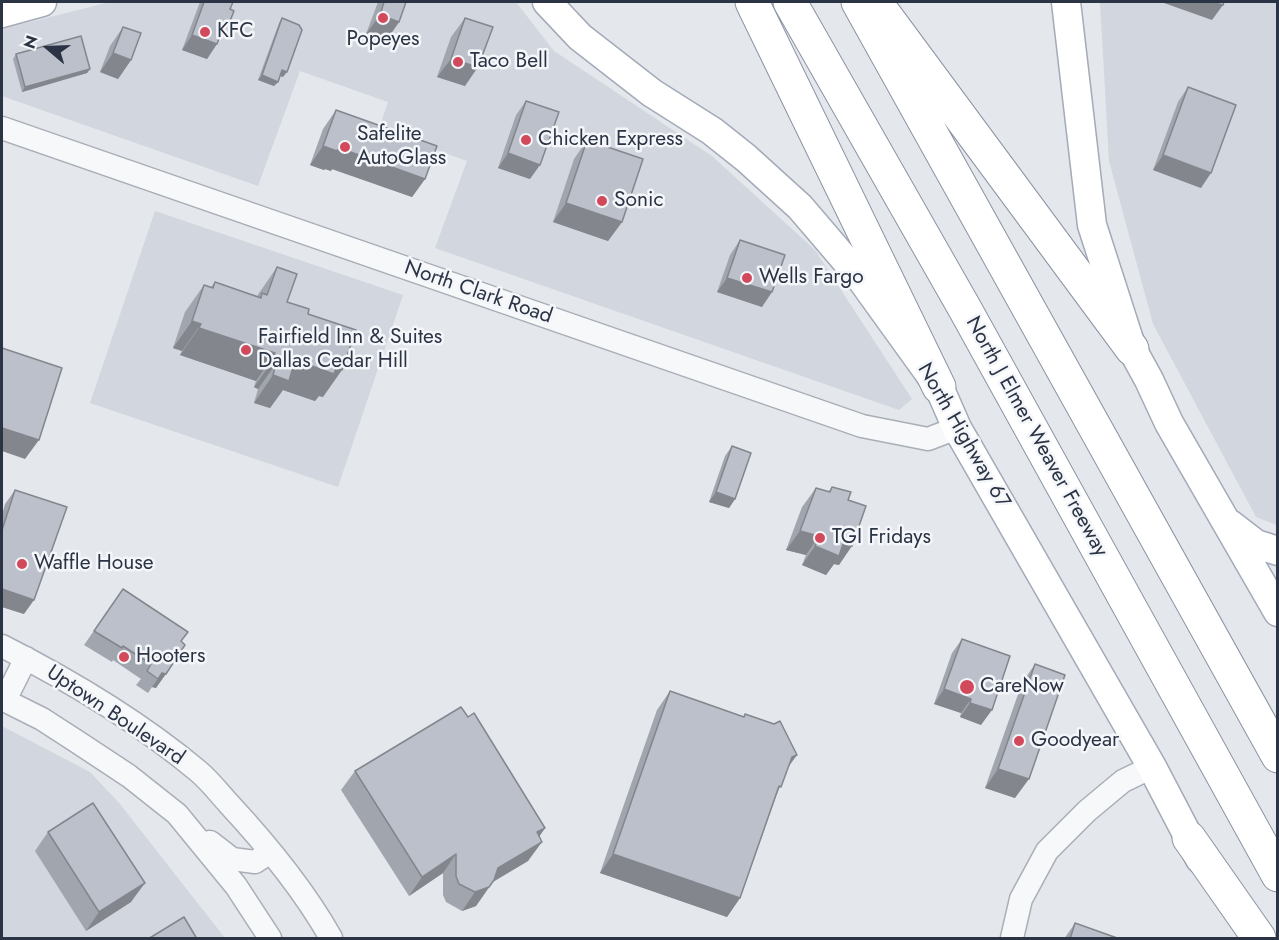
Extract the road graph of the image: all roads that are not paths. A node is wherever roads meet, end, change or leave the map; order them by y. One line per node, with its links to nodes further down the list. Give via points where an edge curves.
1 (42, 2): 8 (main road)
2 (547, 2): 11 (main road, North Highway 67, via 580,37 652,93 712,131 800,207 859,276)
3 (752, 2): 11 (highway)
4 (790, 2): 24 (highway, North J Elmer Weaver Freeway)
5 (858, 2): 19 (highway)
6 (875, 2): 10 (highway)
7 (1066, 2): 10 (main road, via 1092,225)
8 (2, 13)
9 (2, 128): 12 (street, North Clark Road, via 862,426 928,440)
10 (1132, 349): 13 (main road)
11 (939, 387): 12 (main road, North Highway 67)
12 (957, 428): 20 (main road, North Highway 67)
13 (1224, 519): 14 (main road, via 1256,544); 15 (main road)
14 (1278, 551)
15 (1278, 612)
16 (2, 646): 17 (street, Uptown Boulevard)
17 (26, 658): 18 (street); 23 (street, Uptown Boulevard, via 138,726 200,772)
18 (3, 700): 21 (street, Uptown Boulevard, via 42,719 129,776)
19 (1278, 756)
20 (1152, 767): 22 (main road, North Highway 67); 27 (street, via 1123,781 1047,851 1021,899)
21 (177, 814): 23 (street, via 232,858 255,861); 25 (street, Uptown Boulevard, via 236,886)
22 (1189, 838): 28 (main road, North Highway 67); 29 (highway)
23 (270, 852): 26 (street, Uptown Boulevard, via 314,909)
24 (1278, 874)
25 (270, 939)
26 (331, 939)
27 (1012, 939)
28 (1240, 939)
29 (1259, 939)

